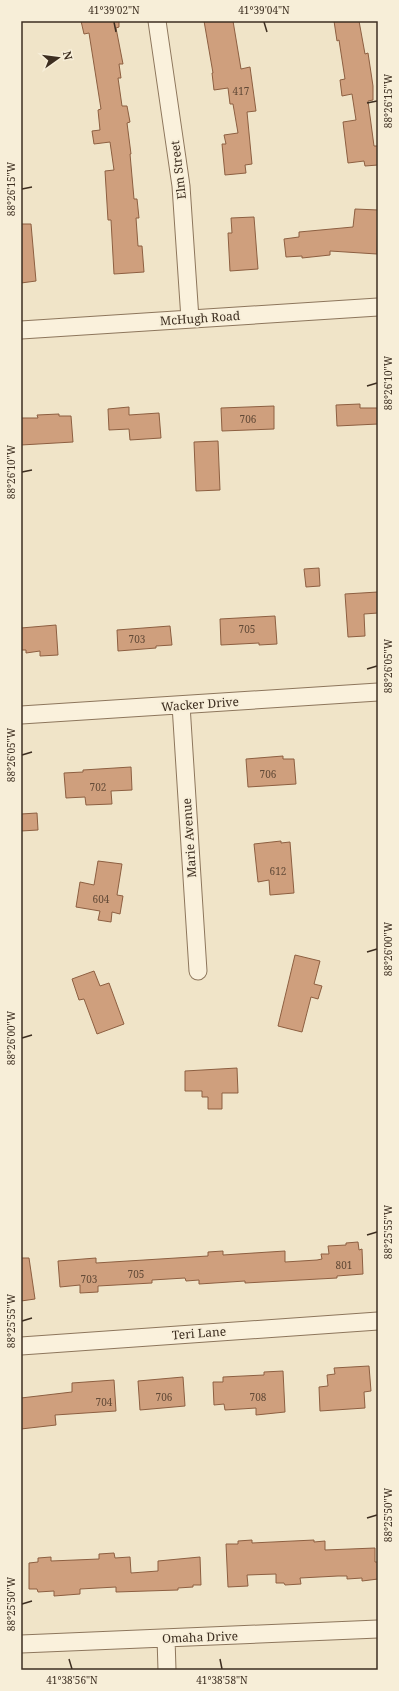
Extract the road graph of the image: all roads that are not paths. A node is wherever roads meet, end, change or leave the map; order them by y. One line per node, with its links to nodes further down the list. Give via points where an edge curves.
1 (157, 21): 3 (street, Elm Street, via 181,186)
2 (378, 307): 3 (street, McHugh Road)
3 (190, 319): 4 (street, McHugh Road)
4 (21, 330)
5 (378, 692): 6 (street, Wacker Drive)
6 (181, 705): 7 (street, Wacker Drive); 8 (street, Marie Avenue)
7 (21, 715)
8 (198, 970)
9 (378, 1321): 10 (street, Teri Lane)
10 (21, 1346)
11 (378, 1629): 12 (street, Omaha Drive)
12 (166, 1638): 13 (street, Omaha Drive); 14 (street)
13 (21, 1644)
14 (167, 1670)

